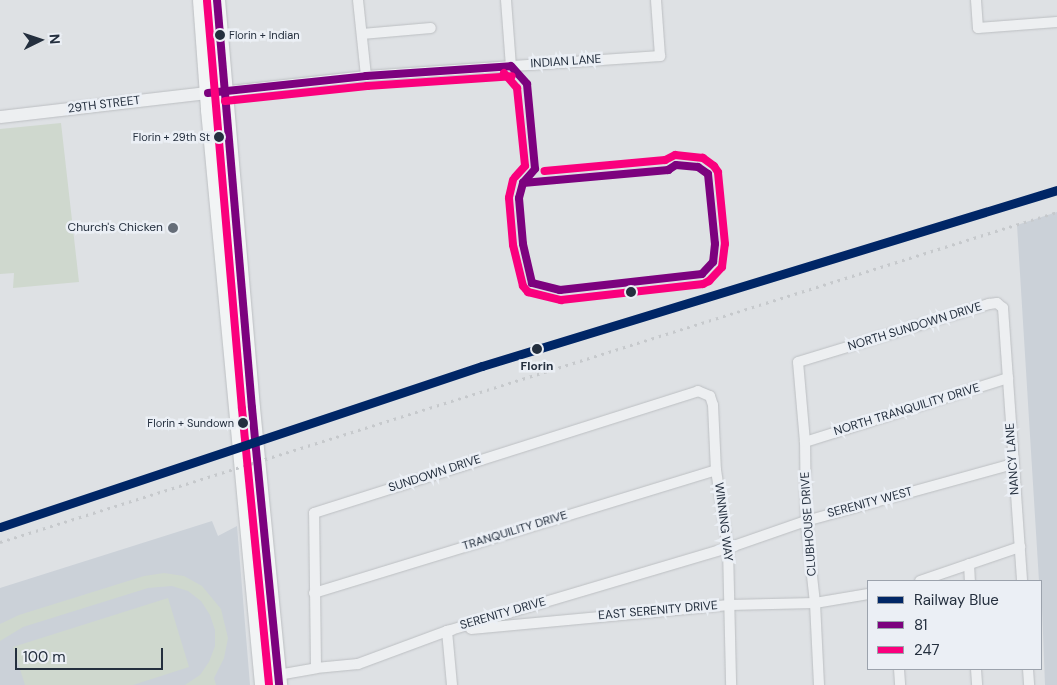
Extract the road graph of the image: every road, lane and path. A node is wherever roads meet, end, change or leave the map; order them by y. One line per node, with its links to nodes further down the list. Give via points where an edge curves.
1 (201, 0): 13 (main road)
2 (217, 0): 12 (main road)
3 (358, 0): 9 (street)
4 (506, 0): 10 (street)
5 (656, 0): 10 (street, INDIAN LANE, via 660,56)
6 (976, 0): 7 (street, via 978,28)
7 (1057, 22)
8 (431, 28): 9 (street)
9 (362, 34): 11 (street)
10 (511, 66): 11 (street, INDIAN LANE)
11 (366, 76): 12 (street, INDIAN LANE)
12 (224, 92): 13 (street, INDIAN LANE); 39 (main road)
13 (208, 93): 14 (street, 29TH STREET); 34 (main road)
14 (0, 117)
15 (1006, 337): 16 (street, NORTH SUNDOWN DRIVE, via 1003,308 997,303); 17 (street, NANCY LANE)
16 (798, 362): 19 (street, CLUBHOUSE DRIVE)
17 (1008, 378): 19 (street, NORTH TRANQUILITY DRIVE); 20 (street, NANCY LANE)
18 (705, 393): 21 (street, WINNING WAY, via 713,402); 29 (street, SUNDOWN DRIVE, via 692,392 314,513)
19 (805, 442): 22 (street, CLUBHOUSE DRIVE)
20 (1013, 464): 22 (street, SERENITY WEST); 23 (street, NANCY LANE)
21 (716, 470): 24 (street, WINNING WAY); 29 (street, TRANQUILITY DRIVE)
22 (806, 521): 24 (street, SERENITY WEST); 31 (street, CLUBHOUSE DRIVE)
23 (1020, 546): 25 (street); 28 (street, NANCY LANE)
24 (728, 548): 32 (street, WINNING WAY); 33 (street, SERENITY DRIVE)
25 (969, 564): 26 (street); 27 (street)
26 (923, 580)
27 (970, 580)
28 (1022, 580)
29 (314, 593): 35 (street, SUNDOWN DRIVE)
30 (867, 594): 31 (street, EAST SERENITY DRIVE)
31 (815, 603): 32 (street, EAST SERENITY DRIVE); 43 (street, CLUBHOUSE DRIVE)
32 (730, 605): 33 (street, EAST SERENITY DRIVE); 42 (street, WINNING WAY)
33 (447, 631): 35 (street, SERENITY DRIVE, via 358,664); 41 (street)
34 (261, 658): 39 (main road); 40 (main road)
35 (316, 668): 39 (street, SERENITY DRIVE)
36 (898, 670): 44 (street)
37 (976, 670): 45 (street)
38 (1028, 670): 46 (street)
39 (279, 680)
40 (263, 685)
41 (452, 685)
42 (727, 685)
43 (819, 685)
44 (900, 685)
45 (978, 685)
46 (1029, 685)

